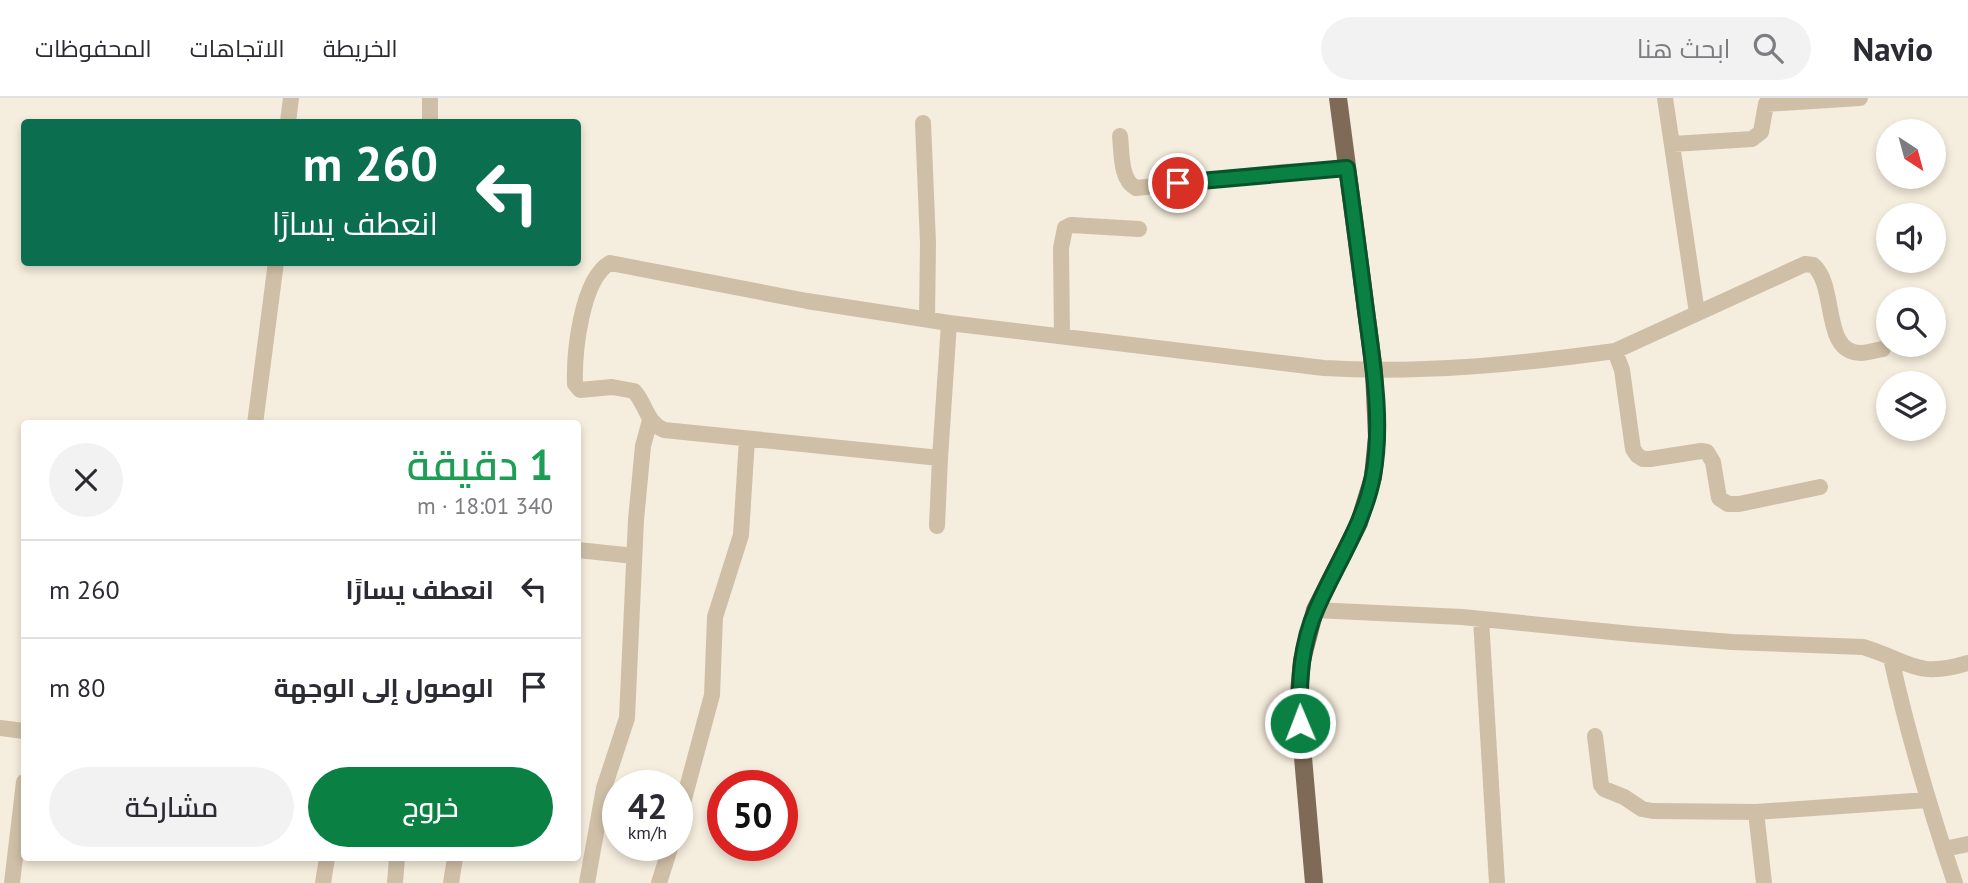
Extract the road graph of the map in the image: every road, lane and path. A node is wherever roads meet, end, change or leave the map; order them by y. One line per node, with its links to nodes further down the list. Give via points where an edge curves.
1 (291, 98): 7 (street)
2 (430, 98): 8 (street)
3 (1338, 98): 12 (main road)
4 (1665, 98): 11 (street)
5 (1860, 98): 6 (street)
6 (1766, 101): 11 (street, via 1761,132 1752,139)
7 (288, 119)
8 (430, 119)
9 (923, 123): 16 (street)
10 (1120, 136): 12 (street, via 1125,175 1136,188)
11 (1673, 144): 15 (street)
12 (1347, 168): 21 (main road)
13 (1139, 229): 18 (street, via 1065,228)
14 (275, 266): 22 (street)
15 (1697, 313): 19 (street, via 1797,266 1813,265 1826,285 1833,328 1842,345 1860,353); 20 (street)
16 (927, 319): 17 (street); 23 (street, via 610,263 598,274 584,306 575,384 580,390 612,387 634,391)
17 (949, 323): 18 (street); 25 (street)
18 (1062, 336): 21 (street)
19 (1876, 350)
20 (1615, 351): 21 (street); 26 (street, via 1631,439 1643,459 1707,452 1719,498 1728,504)
21 (1374, 371): 30 (main road, via 1377,437 1373,477 1359,523)
22 (256, 420)
23 (650, 420): 24 (street, via 664,430); 29 (street, via 639,477)
24 (747, 439): 25 (street); 37 (street, via 741,535 715,617 712,695)
25 (940, 458): 27 (street)
26 (1820, 487)
27 (937, 526)
28 (581, 550): 29 (street)
29 (634, 556): 53 (street, via 626,718 604,788)
30 (1315, 610): 31 (street); 55 (main road, via 1299,692)
31 (1481, 619): 32 (street, via 1719,641 1863,647); 56 (street)
32 (1891, 657): 33 (street, via 1930,671); 38 (street)
33 (1968, 663)
34 (0, 728): 35 (street)
35 (21, 731)
36 (1595, 736): 40 (street, via 1601,785 1642,809)
37 (692, 770)
38 (1927, 800): 40 (street); 44 (street)
39 (21, 810): 42 (street)
40 (1756, 812): 57 (street)
41 (0, 836): 42 (street)
42 (18, 838): 49 (street)
43 (1968, 844): 44 (street)
44 (1944, 849): 58 (street)
45 (327, 861): 50 (street)
46 (397, 861): 51 (street)
47 (455, 861): 52 (street)
48 (666, 861): 54 (street)
49 (12, 883)
50 (323, 883)
51 (395, 883)
52 (451, 883)
53 (587, 883)
54 (659, 883)
55 (1314, 883)
56 (1497, 883)
57 (1764, 883)
58 (1955, 883)

